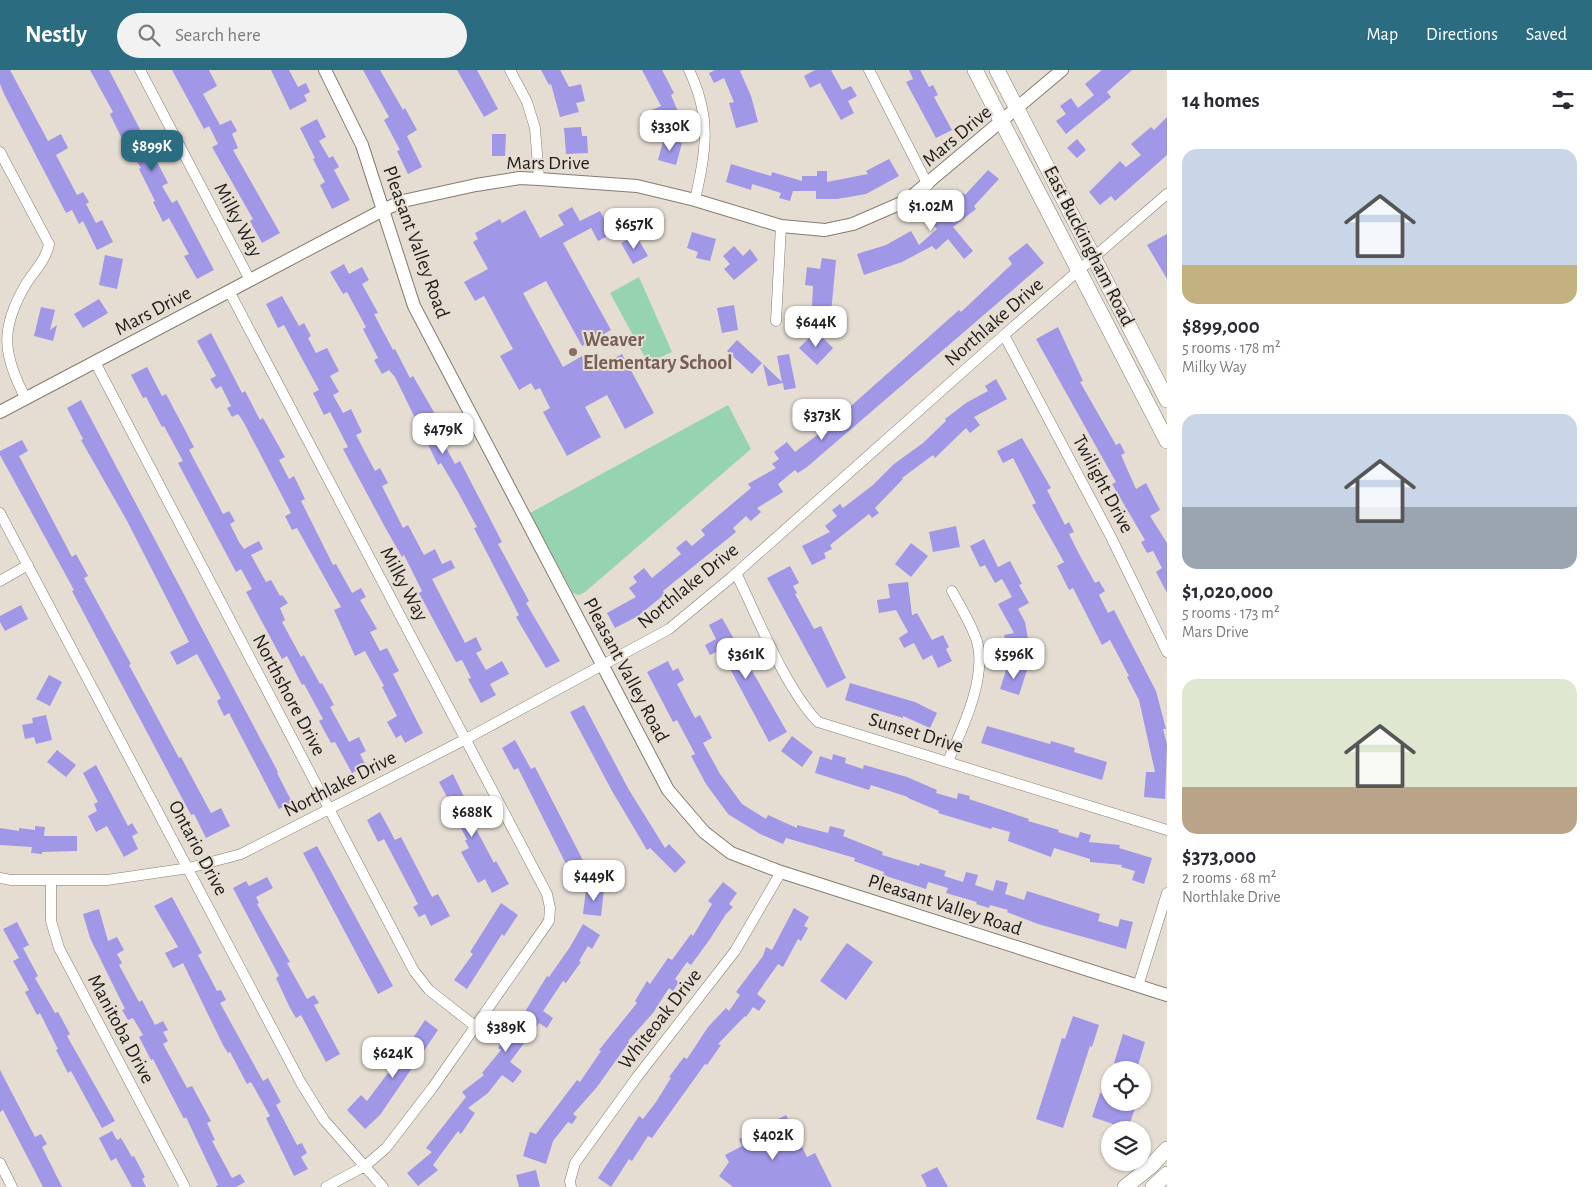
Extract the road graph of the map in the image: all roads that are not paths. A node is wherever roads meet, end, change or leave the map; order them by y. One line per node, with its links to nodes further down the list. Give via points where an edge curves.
1 (140, 70): 20 (street, Milky Way)
2 (324, 70): 16 (street, Pleasant Valley Road, via 362,145)
3 (510, 70): 12 (street, via 535,128)
4 (689, 70): 15 (street, via 699,91 705,117 706,154)
5 (869, 70): 13 (street)
6 (975, 70): 10 (main road, East Buckingham Road)
7 (997, 70): 9 (main road, East Buckingham Road)
8 (1062, 70): 9 (street, Mars Drive)
9 (1017, 110): 10 (street, Mars Drive); 18 (main road, East Buckingham Road)
10 (1002, 122): 13 (street, Mars Drive); 19 (main road, East Buckingham Road)
11 (0, 152): 25 (street, via 49,244 46,256 8,317 5,344 10,368)
12 (539, 179): 15 (street, Mars Drive, via 637,186); 16 (street, Mars Drive, via 520,178 476,185 403,201)
13 (928, 185): 17 (street, Mars Drive, via 906,201 853,224 825,230)
14 (1167, 194): 18 (street, Northlake Drive)
15 (695, 200): 17 (street, Mars Drive)
16 (383, 210): 20 (street, Mars Drive); 35 (street, Pleasant Valley Road, via 414,306)
17 (781, 226): 22 (street)
18 (1094, 259): 19 (street, Northlake Drive); 26 (main road, East Buckingham Road)
19 (1079, 271): 23 (street, Northlake Drive); 28 (main road, East Buckingham Road)
20 (250, 280): 21 (street, Mars Drive)
21 (229, 291): 24 (street, Mars Drive); 36 (street, Milky Way)
22 (776, 321)
23 (1004, 335): 31 (street, Northlake Drive); 34 (street, Twilight Drive)
24 (95, 362): 25 (street, Mars Drive); 38 (street, Northshore Drive)
25 (26, 399): 27 (street, Mars Drive)
26 (1167, 400)
27 (0, 412)
28 (1167, 441)
29 (0, 513): 30 (street, Ontario Drive)
30 (28, 565): 32 (street); 40 (street, Ontario Drive)
31 (736, 573): 35 (street, Northlake Drive, via 663,633); 37 (street, Sunset Drive, via 799,698 818,722)
32 (0, 581)
33 (952, 591): 37 (street, via 976,637 979,654 976,683 964,725)
34 (1167, 652)
35 (603, 666): 36 (street, Northlake Drive); 41 (street, Pleasant Valley Road, via 674,797 704,832 731,853)
36 (466, 739): 38 (street, Northlake Drive); 47 (street, Milky Way, via 547,894 550,908 549,921)
37 (948, 760): 39 (street, Sunset Drive)
38 (330, 809): 40 (street, Northlake Drive, via 241,854); 47 (street, Northshore Drive, via 414,971 429,990)
39 (1167, 830)
40 (189, 868): 43 (street, Northlake Drive, via 107,880); 50 (street, Ontario Drive, via 302,1083 324,1120)
41 (781, 872): 45 (street, Pleasant Valley Road); 56 (street, Whiteoak Drive, via 735,951 575,1163)
42 (0, 878): 43 (street, Northlake Drive)
43 (51, 880): 53 (street, Manitoba Drive, via 51,921 59,948)
44 (1167, 893): 45 (street)
45 (1138, 986): 46 (street, Pleasant Valley Road)
46 (1167, 995)
47 (475, 1026): 50 (street, via 386,1148)
48 (1167, 1149): 57 (main road)
49 (0, 1163): 52 (street)
50 (365, 1166): 54 (street); 55 (street, Ontario Drive)
51 (1167, 1174): 58 (main road)
52 (12, 1187)
53 (185, 1187)
54 (326, 1187)
55 (383, 1187)
56 (571, 1187)
57 (1125, 1187)
58 (1153, 1187)

